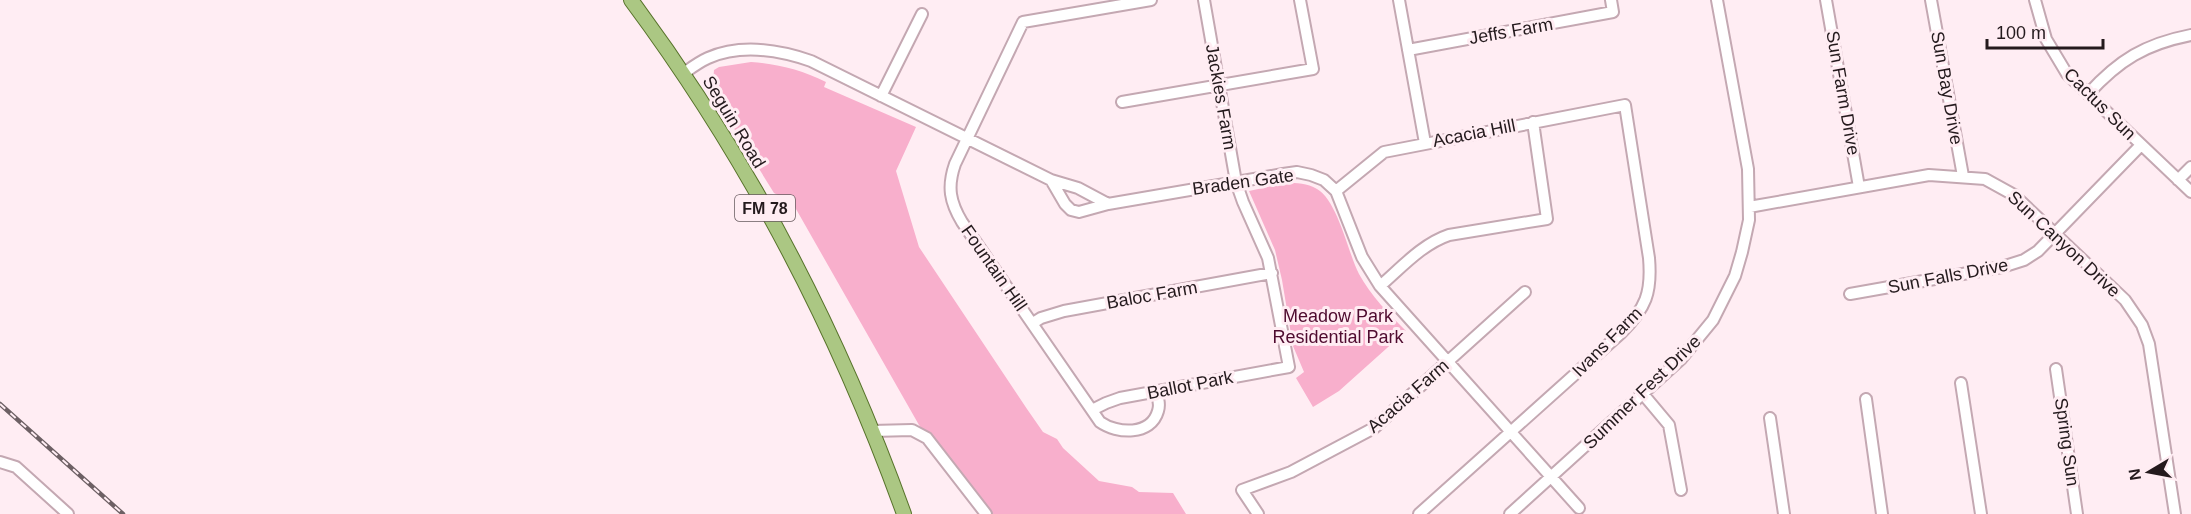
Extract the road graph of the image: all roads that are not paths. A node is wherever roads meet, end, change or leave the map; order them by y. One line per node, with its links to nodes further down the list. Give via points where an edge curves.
1 (631, 0): 14 (main road, Seguin Road / FM 78)
2 (1151, 0): 21 (street, Fountain Hill, via 1023,22)
3 (1204, 0): 15 (street, Jackies Farm)
4 (1300, 0): 15 (street, via 1312,69)
5 (1399, 0): 13 (street)
6 (1611, 0): 13 (street, Jeffs Farm, via 1613,12)
7 (1717, 0): 33 (street, Summer Fest Drive, via 1747,161)
8 (1826, 0): 29 (street, Sun Farm Drive)
9 (1931, 0): 25 (street, Sun Bay Drive)
10 (2035, 0): 16 (street, Cactus Sun, via 2052,51 2067,74)
11 (922, 14): 17 (street)
12 (2191, 35): 16 (street, via 2137,52 2112,69)
13 (1408, 50): 22 (street)
14 (684, 73): 17 (street, via 722,54 775,52 811,61); 49 (main road, Seguin Road / FM 78, via 788,250)
15 (1219, 84): 18 (street); 28 (street, Jackies Farm)
16 (2088, 94): 23 (street, Cactus Sun)
17 (881, 96): 21 (street)
18 (1122, 102)
19 (1625, 105): 20 (street, Acacia Hill); 50 (street, Ivans Farm, via 1650,258 1651,280 1646,301 1621,333)
20 (1533, 122): 22 (street, Acacia Hill); 36 (street, via 1548,219 1438,239)
21 (968, 138): 26 (street); 39 (street, Fountain Hill, via 949,186 954,208)
22 (1425, 142): 30 (street, Acacia Hill, via 1383,152)
23 (2141, 145): 27 (street, Cactus Sun); 34 (street, Sun Falls Drive)
24 (2191, 167): 27 (street)
25 (1963, 176): 29 (street, Sun Canyon Drive, via 1929,175); 34 (street, Sun Canyon Drive, via 1985,179 2006,189)
26 (1051, 180): 32 (street, via 1078,188); 32 (street, Braden Gate, via 1071,210 1079,212)
27 (2178, 180): 31 (street, Cactus Sun)
28 (1236, 182): 30 (street, Braden Gate, via 1297,172 1324,180); 32 (street, Braden Gate); 35 (street, Jackies Farm)
29 (1859, 187): 33 (street, Sun Canyon Drive)
30 (1336, 190): 36 (street, via 1362,257)
31 (2191, 192)
32 (1108, 204)
33 (1749, 207): 45 (street, Summer Fest Drive, via 1735,276 1713,320 1681,359)
34 (2056, 235): 38 (street, Sun Falls Drive, via 2024,260 2002,267); 65 (street, Sun Canyon Drive, via 2124,300 2146,334)
35 (1272, 273): 39 (street, Baloc Farm, via 1064,311); 41 (street, Jackies Farm)
36 (1380, 286): 40 (street)
37 (1525, 292): 40 (street, Acacia Farm)
38 (1850, 294)
39 (1033, 323): 47 (street, Fountain Hill)
40 (1447, 363): 50 (street); 58 (street, Acacia Farm, via 1374,428 1291,472 1242,490)
41 (1289, 367): 44 (street, Ballot Park)
42 (2056, 369): 64 (street, Spring Sun)
43 (1961, 383): 63 (street)
44 (1156, 392): 47 (street, Ballot Park, via 1120,398); 47 (street, Fountain Hill, via 1159,410 1154,420 1142,428 1119,431 1100,422)
45 (1643, 394): 52 (street, Summer Fest Drive); 53 (street, via 1669,425)
46 (1866, 399): 62 (street)
47 (1092, 410)
48 (1770, 418): 61 (street)
49 (872, 431): 56 (main road, Seguin Road / FM 78); 57 (street, via 912,430 927,438)
50 (1510, 433): 52 (street); 59 (street, Ivans Farm)
51 (0, 462): 55 (street, via 16,467)
52 (1551, 478): 54 (street); 60 (street, Summer Fest Drive)
53 (1681, 490)
54 (1579, 508)
55 (68, 514)
56 (904, 514)
57 (986, 514)
58 (1258, 514)
59 (1419, 514)
60 (1510, 514)
61 (1784, 514)
62 (1882, 514)
63 (1981, 514)
64 (2077, 514)
65 (2175, 514)

